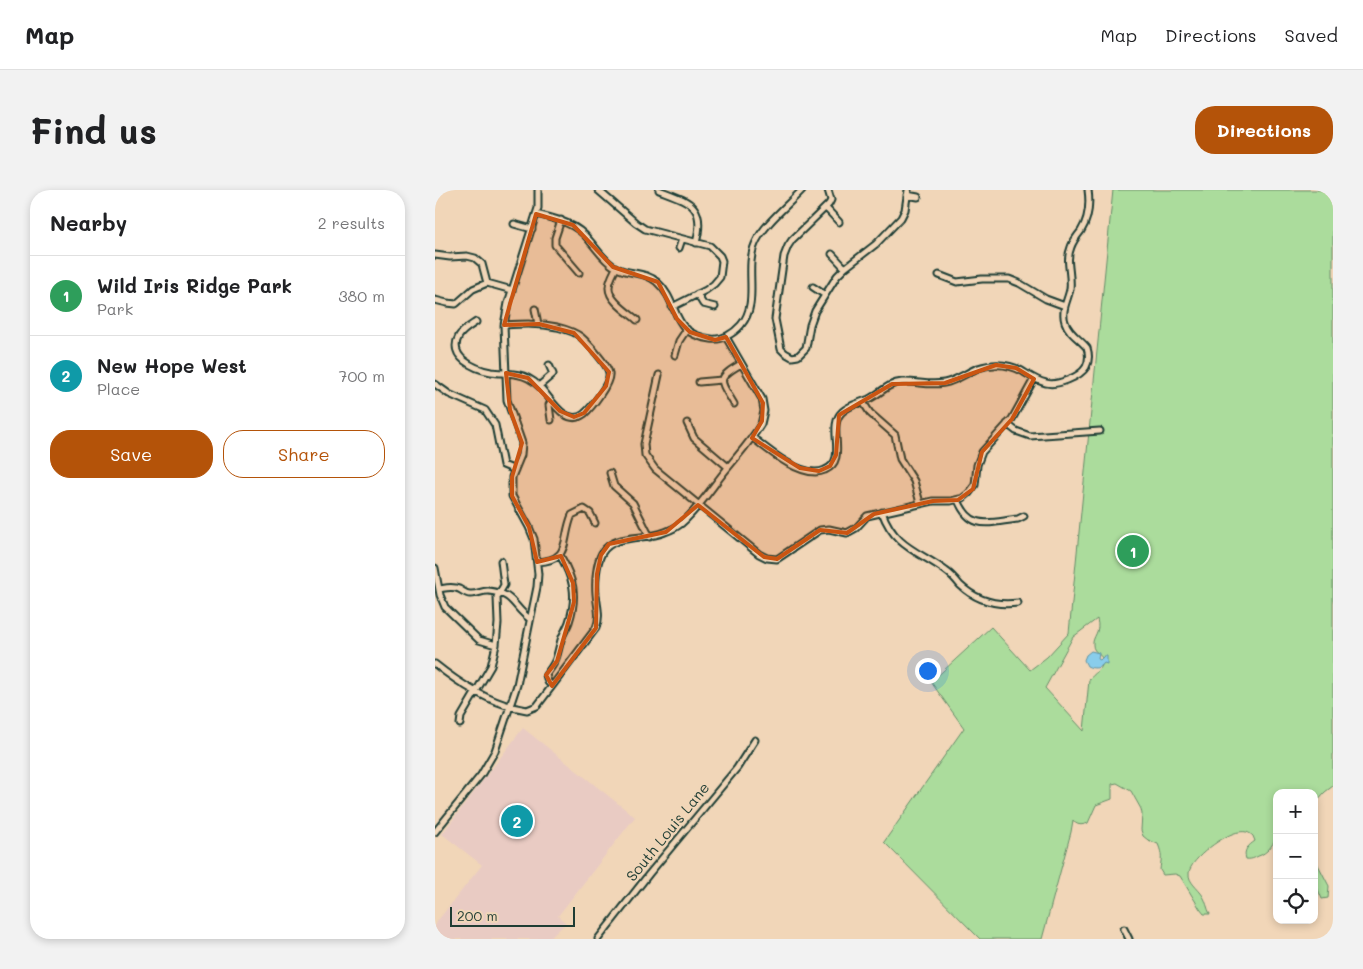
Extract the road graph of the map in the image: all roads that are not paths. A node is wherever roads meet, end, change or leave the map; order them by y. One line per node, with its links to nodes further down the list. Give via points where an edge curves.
1 (538, 190): 10 (street)
2 (598, 190): 15 (street, via 645,229)
3 (659, 190): 16 (street, via 685,200 693,208 700,221)
4 (802, 190): 39 (street, via 759,236 752,260 750,305 745,320)
5 (828, 190): 9 (street, via 831,200)
6 (1088, 190): 30 (street, via 1086,221 1067,260 1070,286)
7 (907, 193): 8 (street); 21 (street, via 901,218 876,244)
8 (918, 197)
9 (826, 208): 12 (street); 28 (street, via 792,240 784,256 775,319 781,349 785,353 798,356 806,348 812,318)
10 (536, 214): 11 (street); 14 (street)
11 (561, 220): 20 (street, via 580,230); 22 (street, via 555,245)
12 (839, 222)
13 (514, 224): 14 (street)
14 (532, 229): 26 (street)
15 (682, 239): 16 (street); 17 (street)
16 (696, 243): 27 (street, via 710,246 722,261 720,277)
17 (679, 248)
18 (833, 254): 21 (street)
19 (435, 255): 24 (street, via 475,258 482,264)
20 (616, 268): 31 (street, via 650,276 661,287); 34 (street, via 609,286 610,293)
21 (845, 268): 28 (street)
22 (579, 273)
23 (939, 275): 30 (street, via 957,282 1009,280)
24 (487, 283): 26 (street); 29 (street, via 456,304)
25 (813, 287): 28 (street)
26 (512, 290): 37 (street)
27 (697, 294): 31 (street); 32 (street, via 705,305)
28 (825, 295)
29 (435, 300)
30 (1065, 306): 45 (street, via 1068,329 1087,348 1086,367 1055,384)
31 (672, 307): 38 (street, via 677,319)
32 (715, 308)
33 (535, 309): 36 (street)
34 (637, 320)
35 (476, 322): 43 (street, via 459,338 456,345 458,356 477,368)
36 (538, 324): 37 (street); 50 (street, via 558,327 581,337 609,372 606,386 584,414 567,416)
37 (504, 325): 43 (street)
38 (687, 329): 39 (street, via 698,337 715,340); 40 (street)
39 (726, 337): 41 (street)
40 (675, 355)
41 (741, 364): 46 (street, via 727,372); 57 (street, via 764,407 762,421)
42 (549, 365): 49 (street, via 553,374)
43 (506, 373): 49 (street, via 528,378); 59 (street, via 510,410 522,443)
44 (659, 375): 63 (street, via 643,451 655,470)
45 (1034, 379): 51 (street, via 1011,367 991,365 941,384 895,383); 55 (street)
46 (722, 380): 47 (street); 52 (street)
47 (699, 382)
48 (435, 384): 59 (street, via 485,410 495,425 503,465)
49 (539, 386): 50 (street)
50 (551, 402): 53 (street)
51 (863, 402): 57 (street, via 844,410 838,417 837,455 825,470 814,471 791,465); 62 (street, via 870,413 895,435 900,460 914,481)
52 (734, 404)
53 (551, 420)
54 (687, 423): 58 (street, via 694,438)
55 (1007, 424): 56 (street, via 1029,436); 61 (street, via 982,452 974,487)
56 (1100, 431)
57 (752, 437): 58 (street)
58 (728, 467): 63 (street)
59 (515, 470): 70 (street, via 513,496 529,527)
60 (610, 473): 67 (street, via 614,486 633,503)
61 (958, 500): 62 (street); 65 (street, via 965,515 977,522)
62 (920, 503): 64 (street)
63 (698, 505): 64 (street, via 759,554 771,559 780,558 820,530 849,532 866,516); 67 (street, via 679,525)
64 (882, 512): 74 (street, via 898,540 946,571 970,593 990,602)
65 (1024, 516)
66 (595, 523): 68 (street, via 590,513 584,510 572,515)
67 (650, 537): 78 (street, via 616,541 609,544 601,555 596,581 599,621)
68 (560, 555): 70 (street, via 550,561); 78 (street, via 573,583 574,602 557,660 546,675)
69 (501, 561): 73 (street, via 504,585)
70 (537, 562): 75 (street, via 537,587)
71 (435, 568): 72 (street)
72 (439, 589): 73 (street, via 451,587 468,594); 76 (street, via 445,607 479,640)
73 (499, 593): 75 (street, via 511,598 521,613); 76 (street)
74 (1018, 603)
75 (530, 619): 80 (street)
76 (496, 645): 79 (street, via 491,666)
77 (435, 665): 79 (street)
78 (552, 686): 80 (street, via 533,709)
79 (477, 691): 80 (street); 81 (street)
80 (511, 706): 83 (street, via 491,760)
81 (460, 724)
82 (755, 740): 85 (street, South Louis Lane, via 737,768)
83 (435, 832)
84 (1124, 929): 86 (street)
85 (598, 939)
86 (1129, 939)

